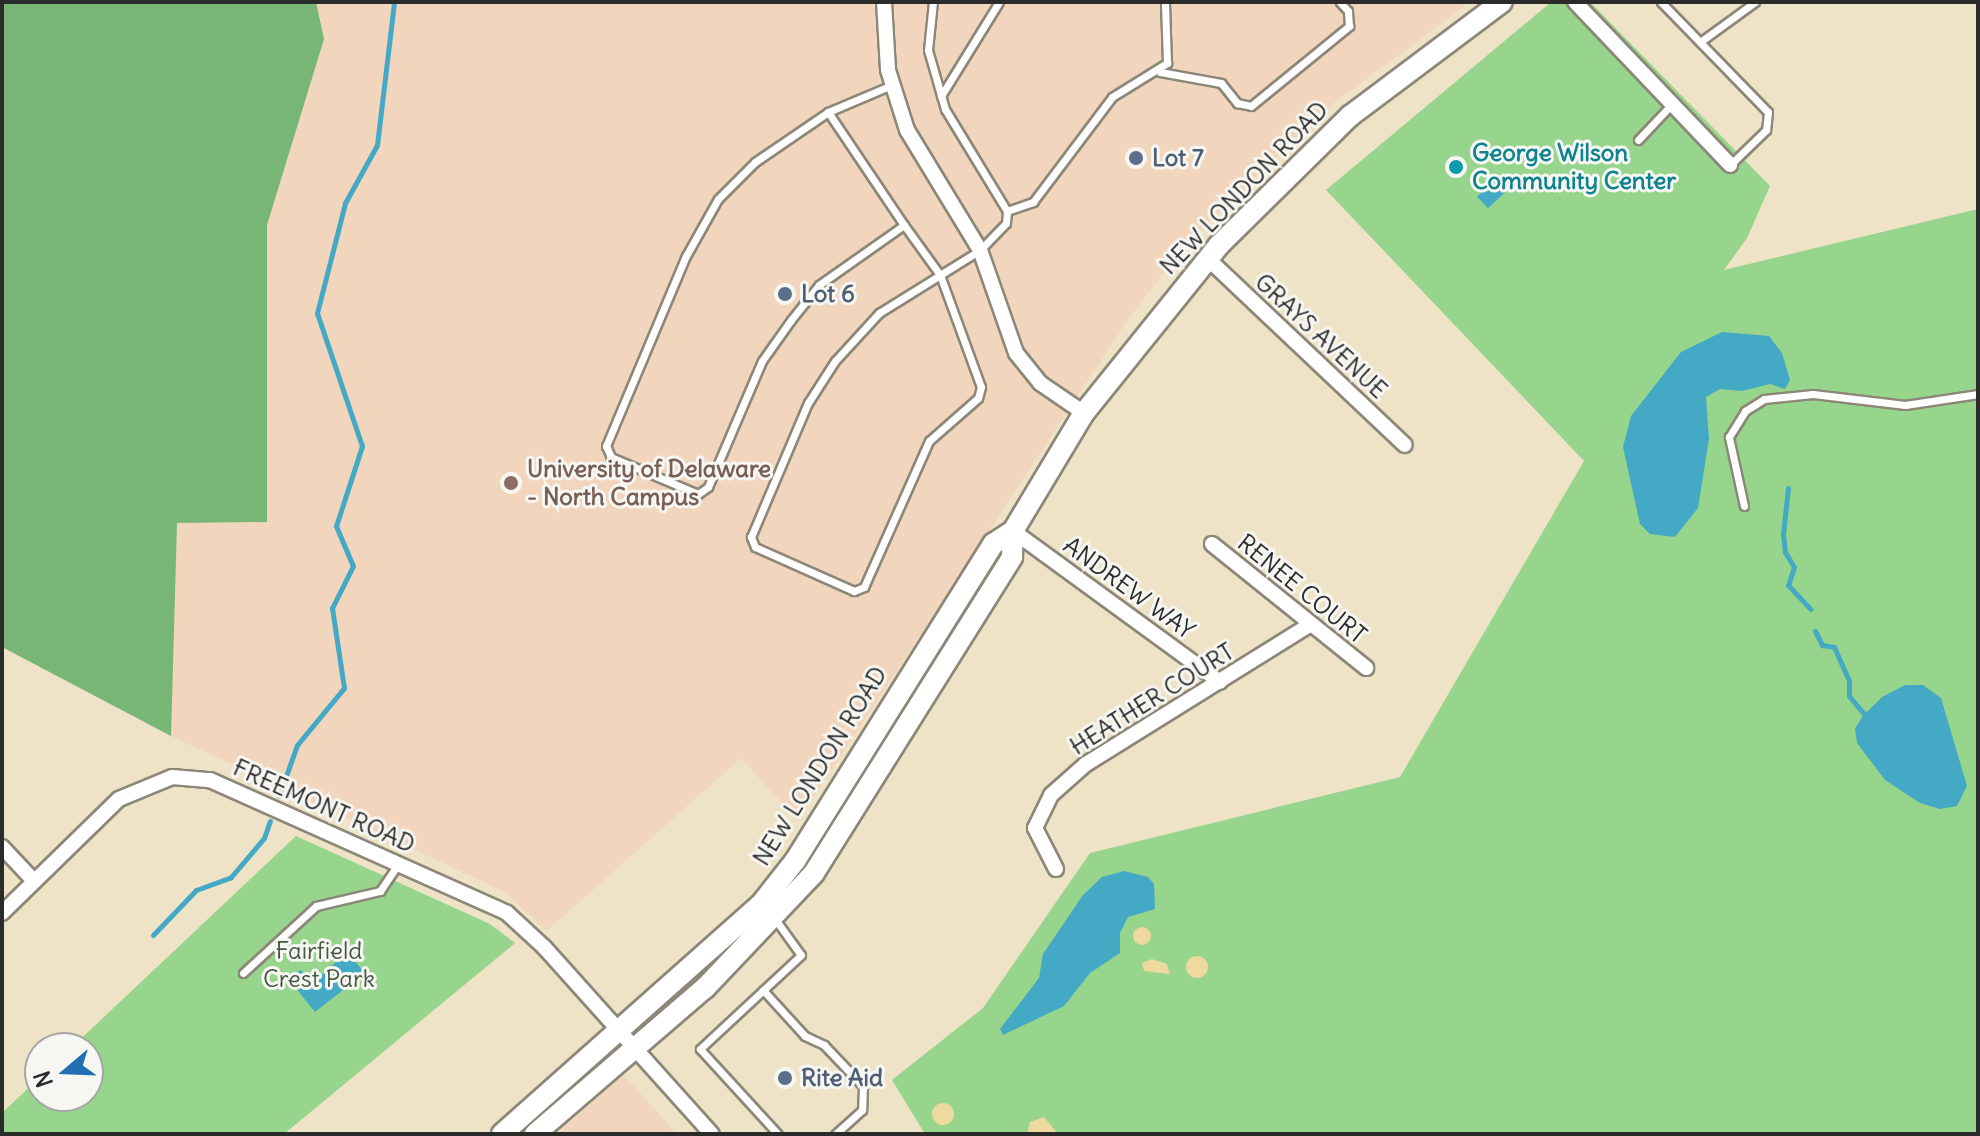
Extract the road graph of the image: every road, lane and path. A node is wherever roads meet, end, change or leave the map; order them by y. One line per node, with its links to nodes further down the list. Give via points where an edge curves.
1 (884, 2): 12 (street, via 883,35)
2 (933, 2): 13 (lane, via 928,50)
3 (999, 2): 13 (lane)
4 (1165, 2): 11 (lane, via 1167,63)
5 (1340, 2): 11 (lane, via 1348,11 1349,26 1251,106 1237,103 1221,83)
6 (1502, 2): 21 (main road, NEW LONDON ROAD, via 1350,116)
7 (1575, 2): 14 (street)
8 (1661, 2): 10 (lane)
9 (1755, 2): 10 (lane)
10 (1700, 42): 17 (lane, via 1768,112 1766,130)
11 (1160, 72): 18 (lane, via 1112,97 1033,202)
12 (892, 85): 15 (lane); 20 (street, via 930,175)
13 (941, 96): 18 (lane)
14 (1671, 105): 16 (lane); 17 (street)
15 (828, 112): 19 (lane, via 842,140); 19 (lane, via 755,162 718,199 686,256 606,446 611,457 698,494 708,487 762,361 791,320 819,285)
16 (1638, 140)
17 (1730, 165)
18 (1007, 211): 20 (lane, via 1000,234)
19 (904, 225): 22 (lane)
20 (980, 250): 22 (lane); 24 (street, via 1016,353 1040,383)
21 (1207, 258): 24 (main road, NEW LONDON ROAD); 25 (street, GRAYS AVENUE)
22 (940, 275): 22 (lane, via 981,387 978,398 929,441 864,587 854,591 755,547 751,537 785,456 808,403 835,361 879,313)
23 (1978, 394): 26 (lane, via 1905,405 1813,394 1764,399 1745,411 1729,437)
24 (1084, 413): 27 (main road, NEW LONDON ROAD)
25 (1405, 445)
26 (1744, 506)
27 (1013, 531): 31 (street, ANDREW WAY); 37 (main road, NEW LONDON ROAD, via 1012,557 814,873); 40 (main road, NEW LONDON ROAD, via 993,544 795,861 761,904)
28 (1212, 544): 29 (street, RENEE COURT)
29 (1309, 625): 30 (street, RENEE COURT); 31 (street, HEATHER COURT)
30 (1366, 668)
31 (1220, 682): 34 (street, HEATHER COURT, via 1086,764 1051,795 1035,828)
32 (2, 847): 35 (street)
33 (398, 864): 35 (street, FREEMONT ROAD, via 238,790 210,780 172,777 119,799); 38 (lane, via 380,891 316,906); 40 (street, FREEMONT ROAD, via 520,923)
34 (1056, 869)
35 (34, 881): 36 (street, FREEMONT ROAD)
36 (2, 913)
37 (775, 919): 39 (lane, via 801,955); 41 (main road, NEW LONDON ROAD)
38 (243, 973)
39 (763, 990): 45 (lane, via 700,1049); 46 (lane, via 805,1036 824,1045 863,1086 862,1110)
40 (619, 1031): 41 (street, FREEMONT ROAD); 42 (main road, NEW LONDON ROAD)
41 (635, 1048): 43 (main road, NEW LONDON ROAD); 44 (street, FREEMONT ROAD)
42 (502, 1134)
43 (535, 1134)
44 (712, 1134)
45 (778, 1134)
46 (835, 1134)

